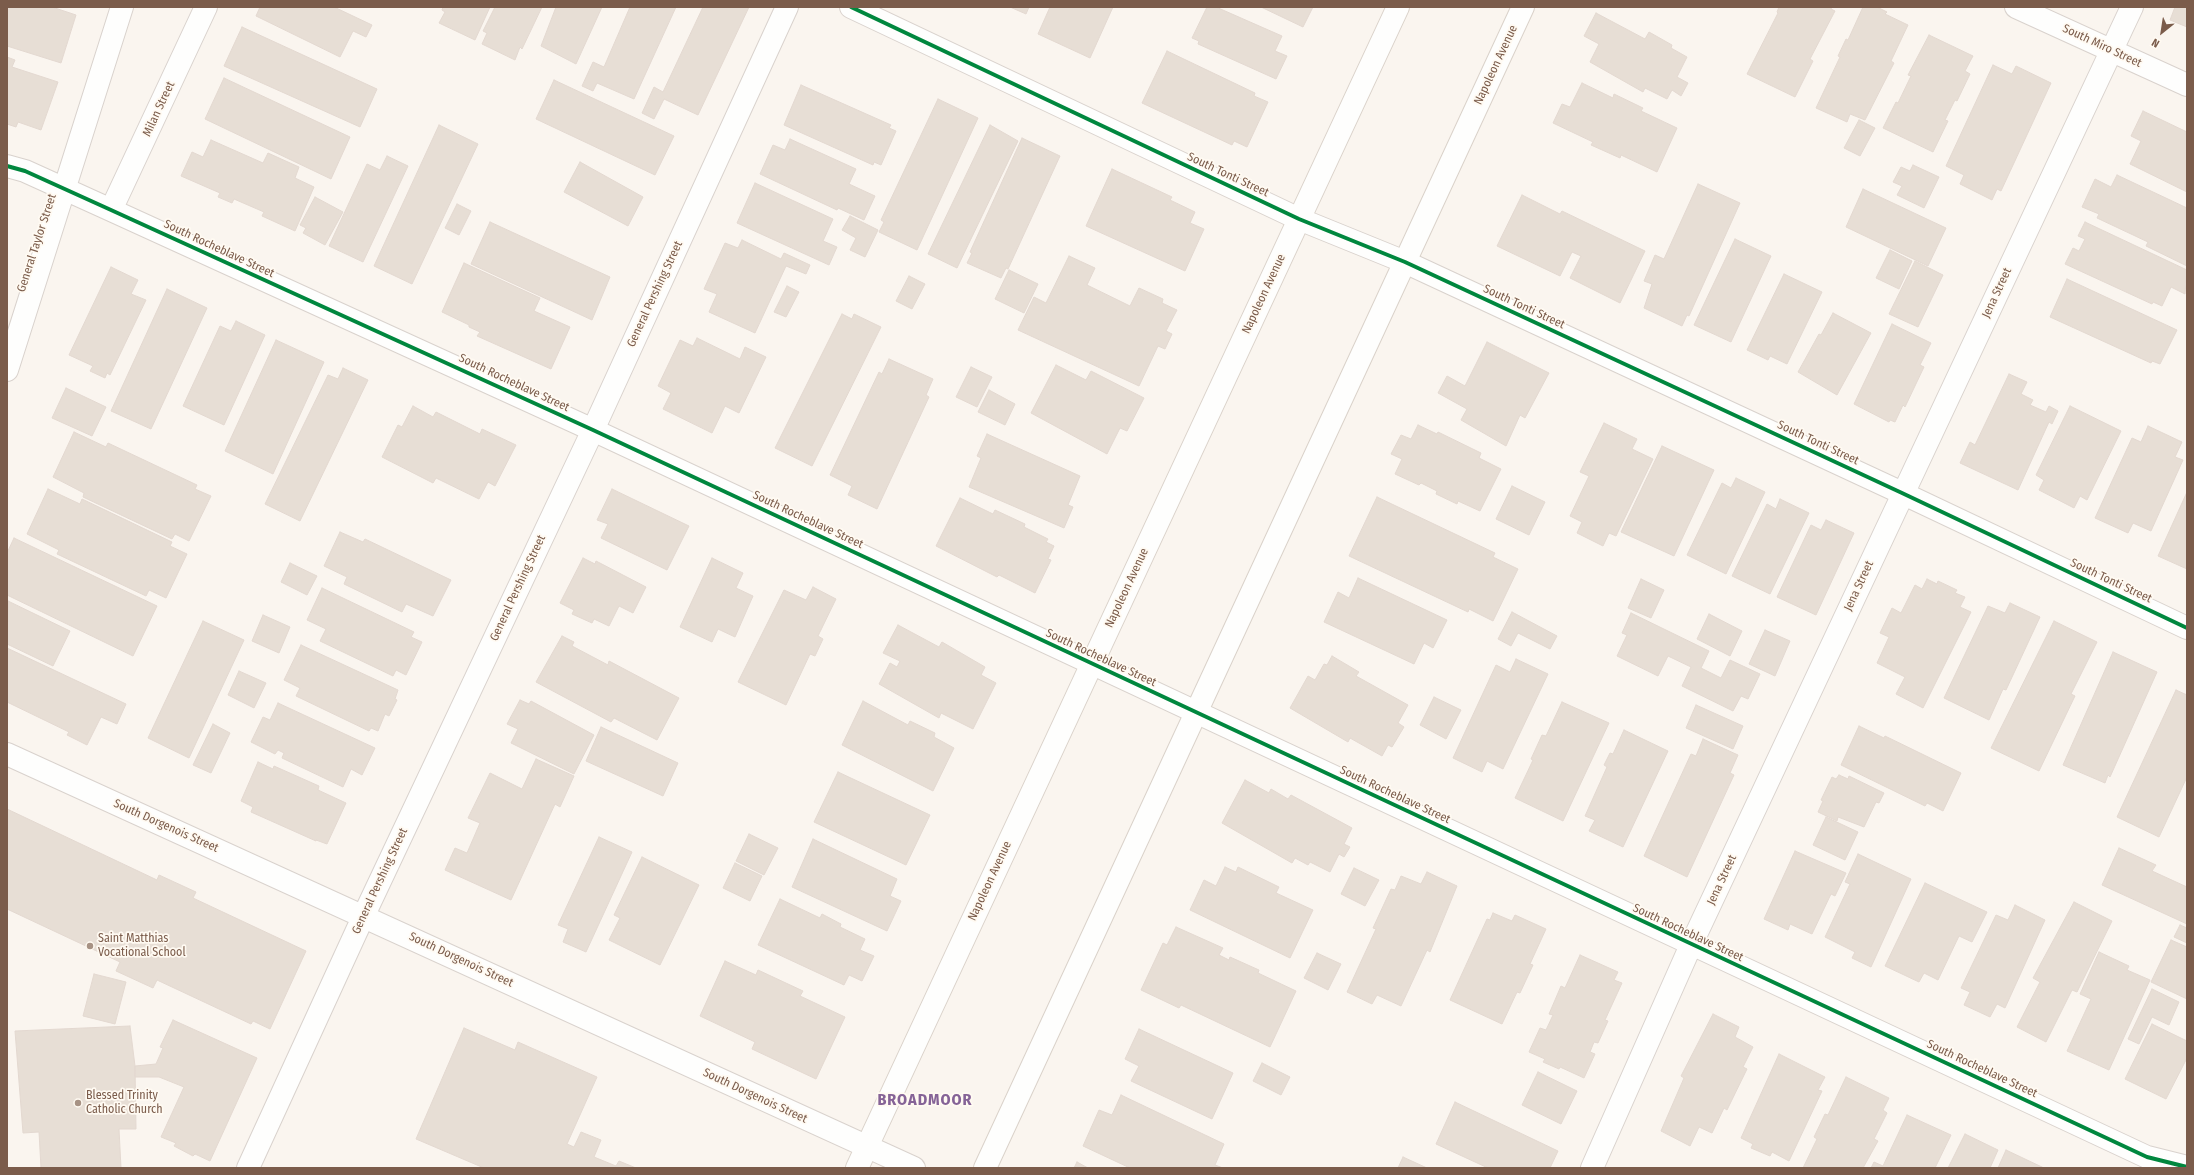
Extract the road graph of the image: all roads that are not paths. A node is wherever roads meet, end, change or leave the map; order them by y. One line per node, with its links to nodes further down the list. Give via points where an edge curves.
1 (122, 7): 12 (street, General Taylor Street)
2 (206, 7): 13 (street, Milan Street)
3 (787, 7): 17 (street, General Pershing Street)
4 (851, 7): 14 (street, South Tonti Street)
5 (1398, 7): 14 (street, Napoleon Avenue)
6 (1523, 7): 15 (street, Napoleon Avenue)
7 (2016, 7): 9 (street, South Miro Street)
8 (2132, 7): 9 (street, Jena Street)
9 (2111, 51): 10 (street, South Miro Street); 18 (street, Jena Street)
10 (2187, 85)
11 (7, 166): 12 (street, South Rocheblave Street, via 25,171)
12 (64, 190): 13 (street, South Rocheblave Street); 16 (street, General Taylor Street)
13 (111, 210): 17 (street, South Rocheblave Street)
14 (1300, 219): 15 (street, South Tonti Street); 20 (street, Napoleon Avenue)
15 (1404, 262): 18 (street, South Tonti Street); 21 (street, Napoleon Avenue)
16 (7, 370)
17 (592, 430): 20 (street, South Rocheblave Street); 23 (street, General Pershing Street)
18 (1902, 493): 19 (street, South Tonti Street); 24 (street, Jena Street)
19 (2187, 628)
20 (1092, 664): 21 (street, South Rocheblave Street); 25 (street, Napoleon Avenue)
21 (1196, 713): 24 (street, South Rocheblave Street); 30 (street, Napoleon Avenue)
22 (7, 754): 23 (street, South Dorgenois Street)
23 (364, 916): 25 (street, South Dorgenois Street); 27 (street, General Pershing Street)
24 (1691, 945): 26 (street, South Rocheblave Street, via 2147,1157); 31 (street, Jena Street)
25 (867, 1147): 28 (street, Napoleon Avenue); 29 (street, South Dorgenois Street)
26 (2187, 1167)
27 (248, 1168)
28 (857, 1168)
29 (914, 1168)
30 (985, 1168)
31 (1592, 1168)

